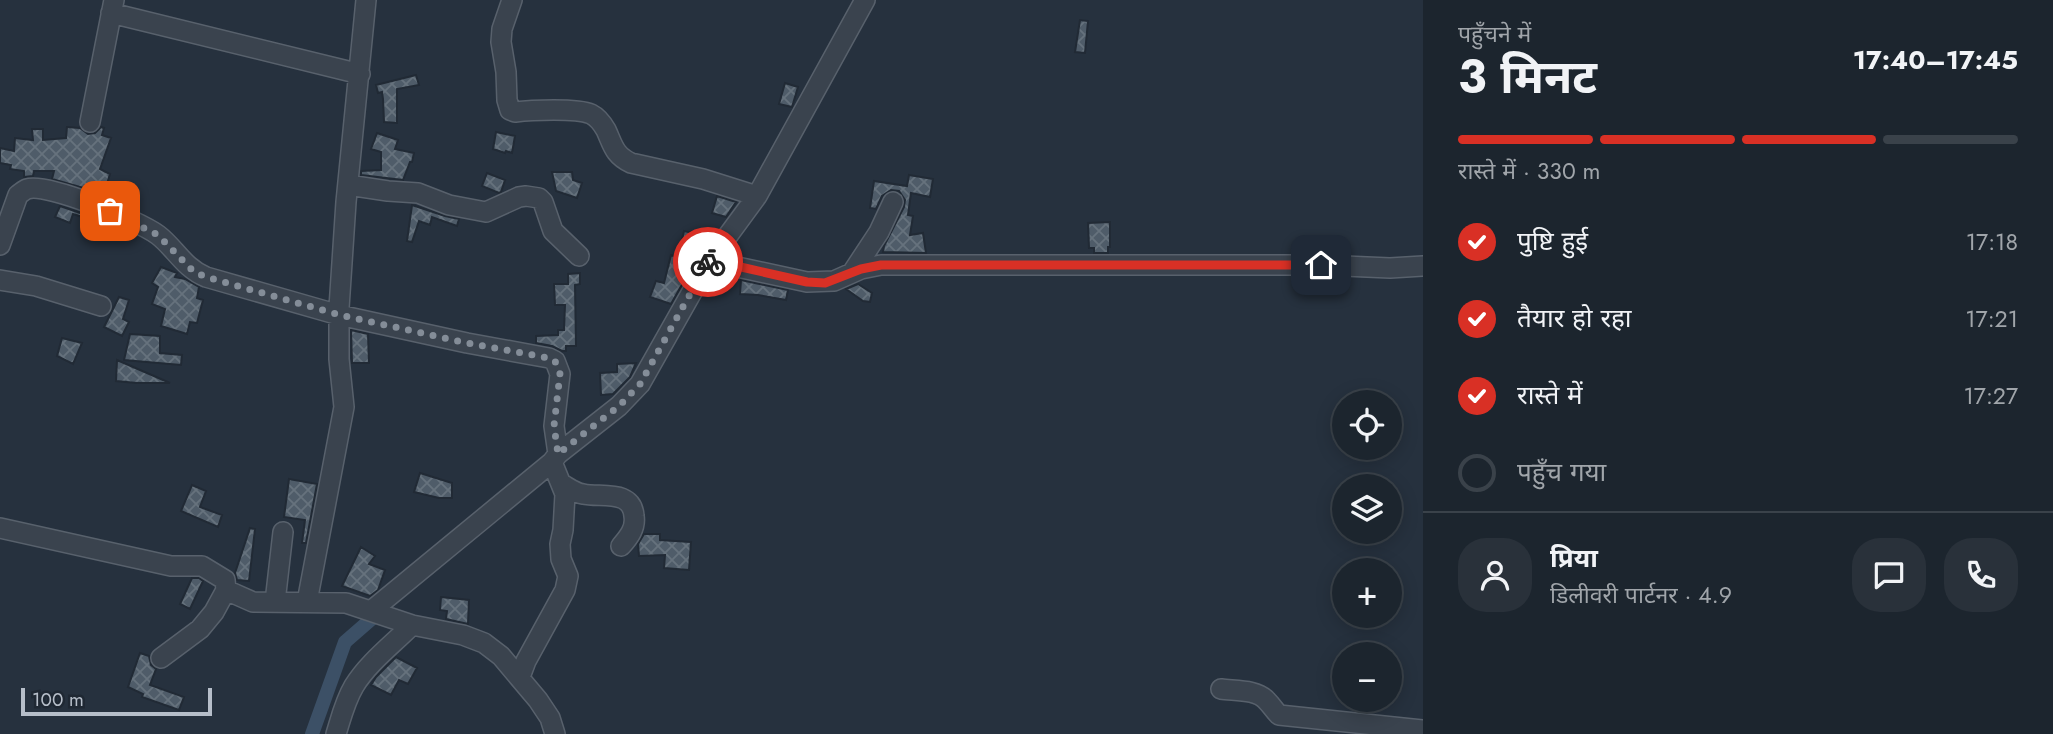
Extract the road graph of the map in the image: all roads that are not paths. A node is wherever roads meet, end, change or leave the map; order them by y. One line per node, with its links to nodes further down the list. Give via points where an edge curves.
1 (366, 0): 5 (street)
2 (512, 0): 8 (street, via 501,35 510,110 594,115 622,159)
3 (865, 0): 8 (street)
4 (112, 7): 5 (street); 6 (street)
5 (360, 74): 7 (street)
6 (90, 122)
7 (348, 185): 11 (street, via 418,193 486,212 519,197 539,198 553,231); 17 (street)
8 (757, 196): 12 (street)
9 (893, 202): 14 (street)
10 (0, 245): 17 (street, via 18,195 25,189 38,189 88,201 148,229 194,272)
11 (579, 256)
12 (718, 262): 14 (street, via 807,282 825,283); 18 (street, via 640,384)
13 (1423, 266): 14 (street, via 881,265)
14 (852, 273)
15 (0, 281): 16 (street, via 36,286)
16 (101, 306)
17 (340, 315): 18 (street, via 555,361 560,374 554,426); 23 (street, via 344,407)
18 (557, 469): 21 (street, via 581,494 617,496 632,505 634,528); 25 (street); 28 (street, via 565,503 560,554 567,582)
19 (0, 528): 22 (street, via 170,566 202,566 225,580)
20 (283, 532): 24 (street)
21 (621, 546)
22 (226, 590): 24 (street, via 253,602); 27 (street, via 200,629)
23 (307, 602): 24 (street); 25 (street, via 346,603)
24 (275, 603)
25 (377, 614): 26 (street)
26 (408, 623): 28 (street, via 484,643); 31 (street, via 354,686)
27 (161, 658)
28 (520, 677): 32 (street, via 550,718)
29 (1221, 689): 30 (street, via 1265,698 1279,715)
30 (1423, 730)
31 (336, 734)
32 (555, 734)

